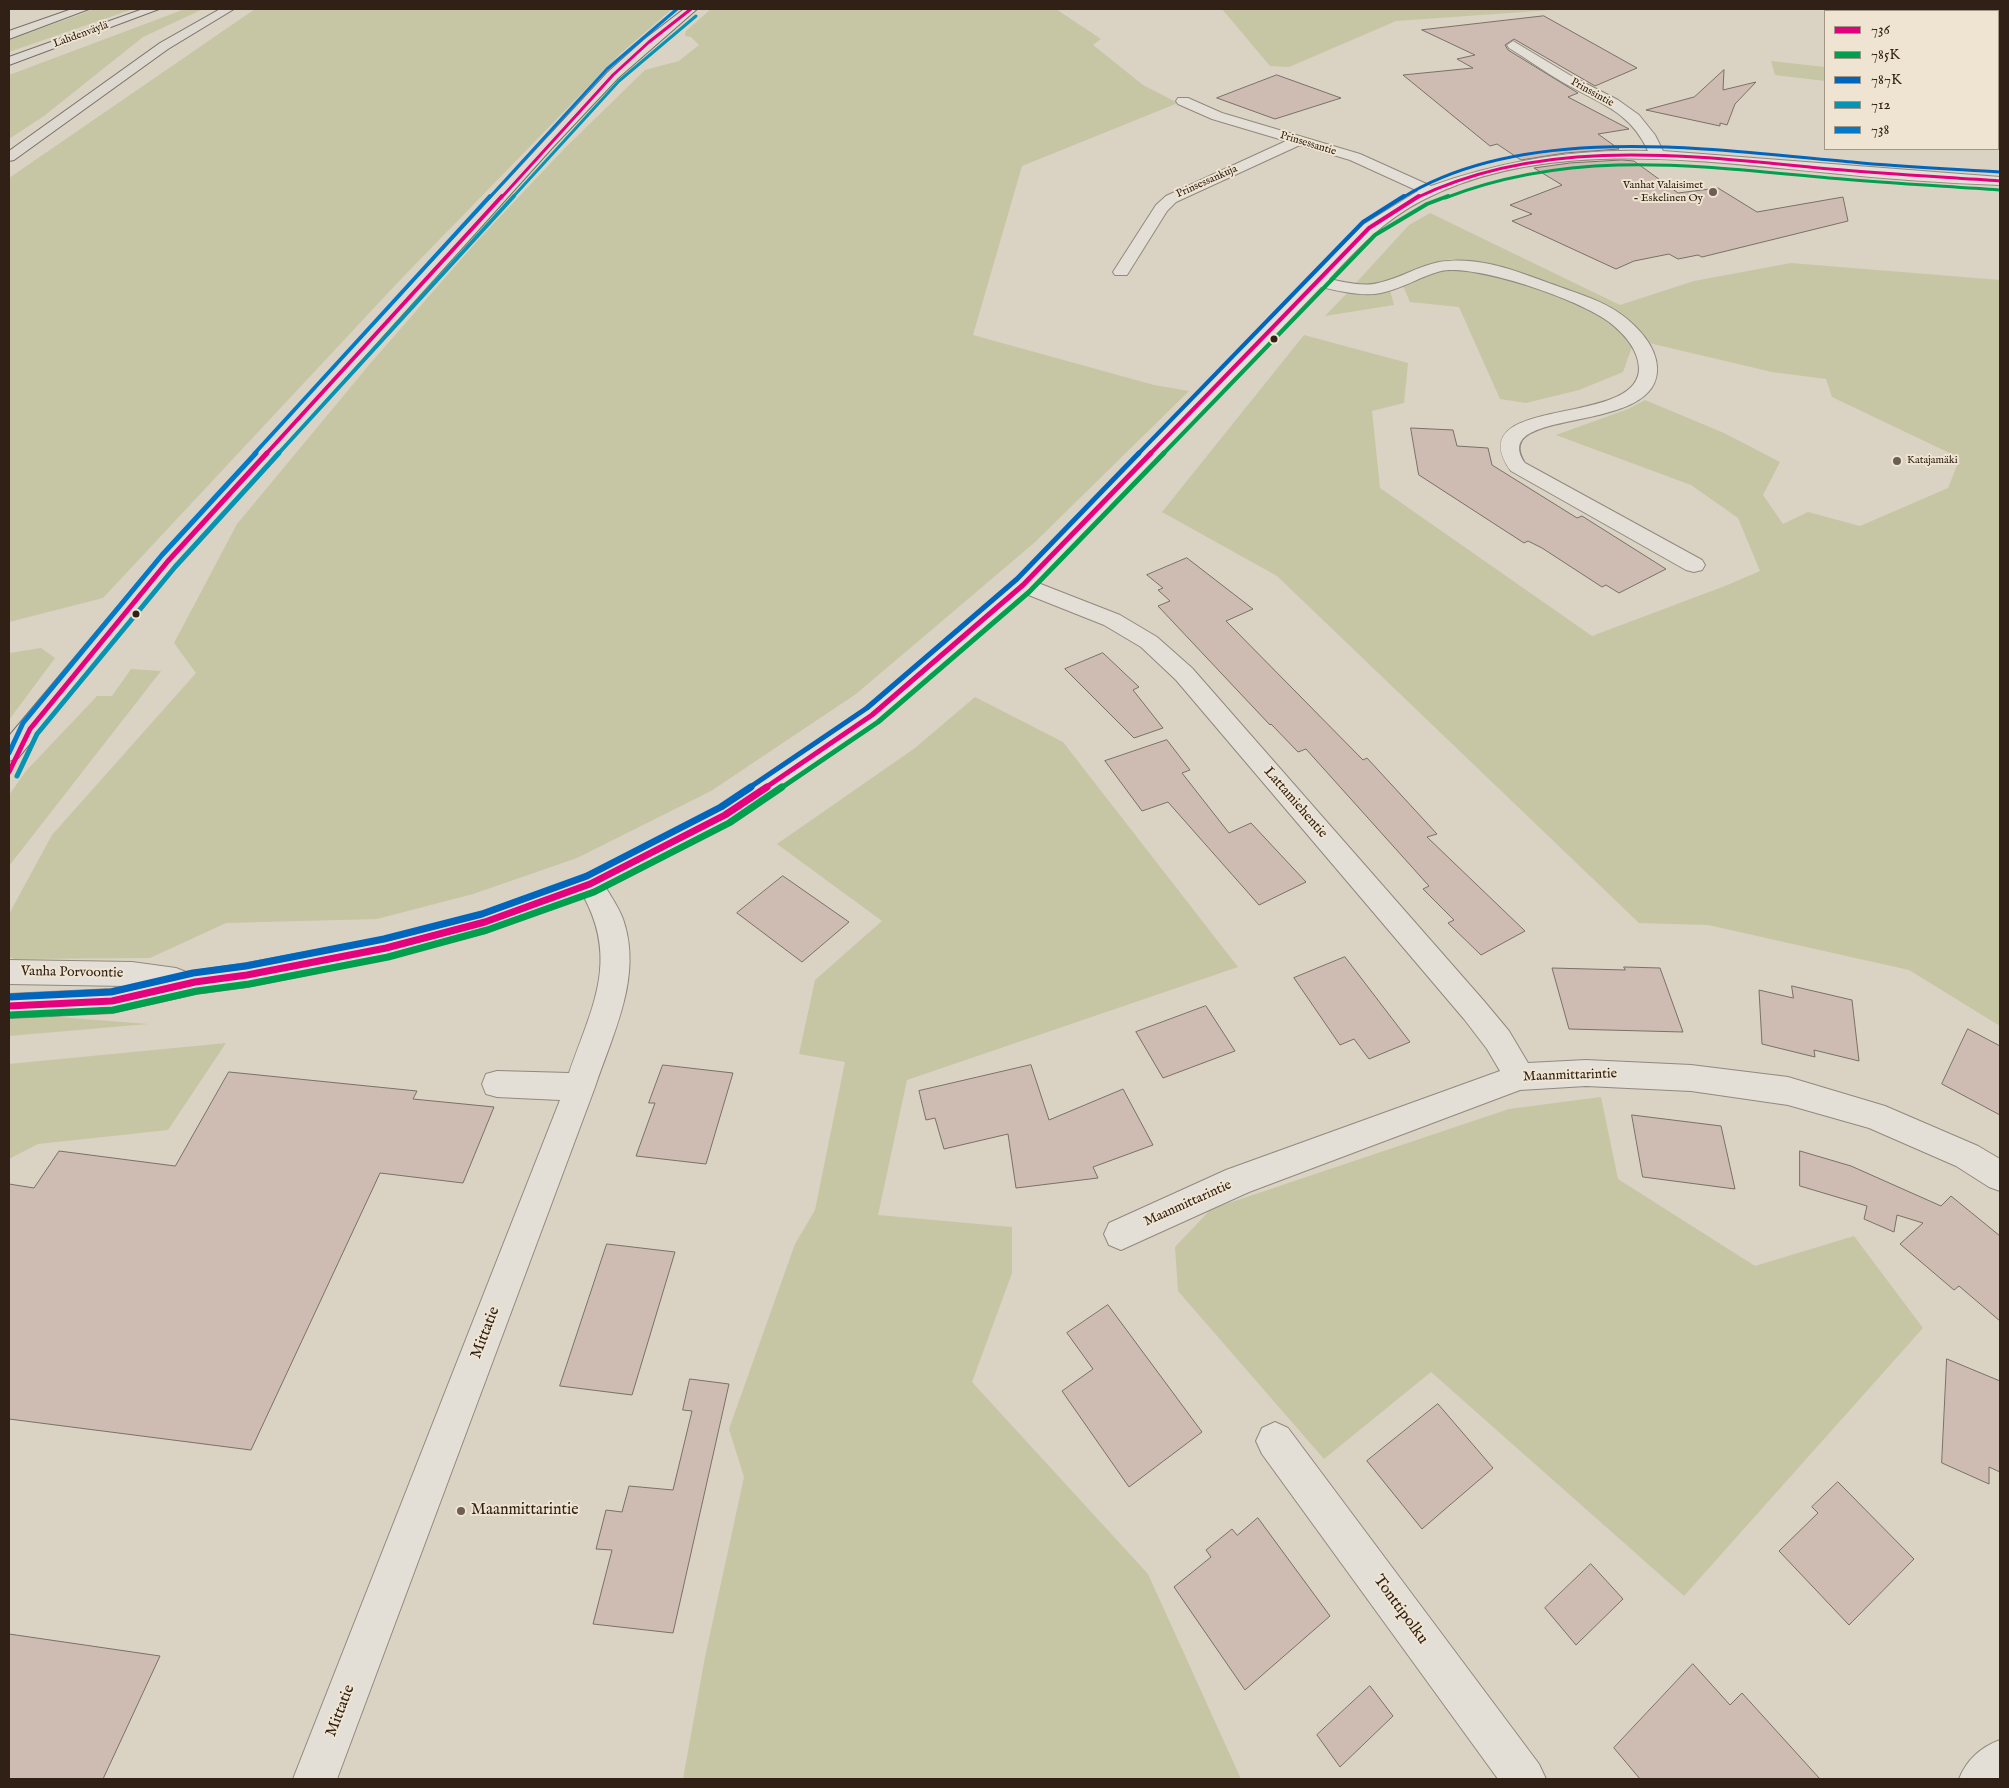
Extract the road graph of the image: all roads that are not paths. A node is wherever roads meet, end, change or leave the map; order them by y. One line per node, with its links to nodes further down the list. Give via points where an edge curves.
1 (83, 9): 5 (main road, Lahdenväylä)
2 (153, 9): 7 (main road, Lahdenväylä)
3 (228, 9): 11 (main road, via 164,46)
4 (691, 9): 18 (main road, via 613,75 547,145 168,561)
5 (9, 35)
6 (1514, 45): 10 (street, Prinssintie, via 1634,118 1648,135)
7 (9, 61)
8 (1184, 102): 9 (street, Prinsessantie, via 1217,116)
9 (1298, 141): 13 (street, Prinsessantie, via 1354,158); 14 (street, Prinsessankuja, via 1171,199 1161,208)
10 (1657, 154): 12 (street, Vanha Porvoontie); 13 (street, Vanha Porvoontie, via 1580,156 1542,161 1465,178)
11 (9, 157)
12 (2000, 181)
13 (1430, 191): 15 (street, Vanha Porvoontie, via 1370,228)
14 (1122, 272)
15 (1316, 280): 16 (street, via 1378,289 1449,264 1475,265 1588,303 1612,316 1640,345 1646,356 1648,370 1643,387 1620,404 1554,418 1528,428 1514,436 1509,446 1510,455 1518,467); 17 (street, Vanha Porvoontie)
16 (1694, 564)
17 (1023, 585): 21 (street, Vanha Porvoontie, via 864,720 725,815); 25 (street, Lattamiehentie, via 1112,620 1149,642 1184,674 1474,1010 1498,1040)
18 (30, 729): 19 (main road); 20 (main road)
19 (9, 752)
20 (9, 772)
21 (590, 884): 23 (street, Vanha Porvoontie, via 485,922 386,948); 27 (street, Mittatie, via 609,918 616,972)
22 (9, 972): 23 (street, Vanha Porvoontie, via 132,974)
23 (194, 982): 24 (street, Vanha Porvoontie, via 112,1001)
24 (9, 1006)
25 (1520, 1077): 28 (street, Maanmittarintie, via 1586,1073 1672,1077 1788,1091 1874,1116 1967,1156); 29 (street, Maanmittarintie, via 1238,1181)
26 (497, 1084): 27 (street)
27 (580, 1087): 32 (street, Mittatie)
28 (2000, 1176)
29 (1121, 1234)
30 (1275, 1441): 33 (street, Tonttipolku)
31 (2000, 1761): 34 (street)
32 (315, 1779)
33 (1524, 1779)
34 (1981, 1779)

